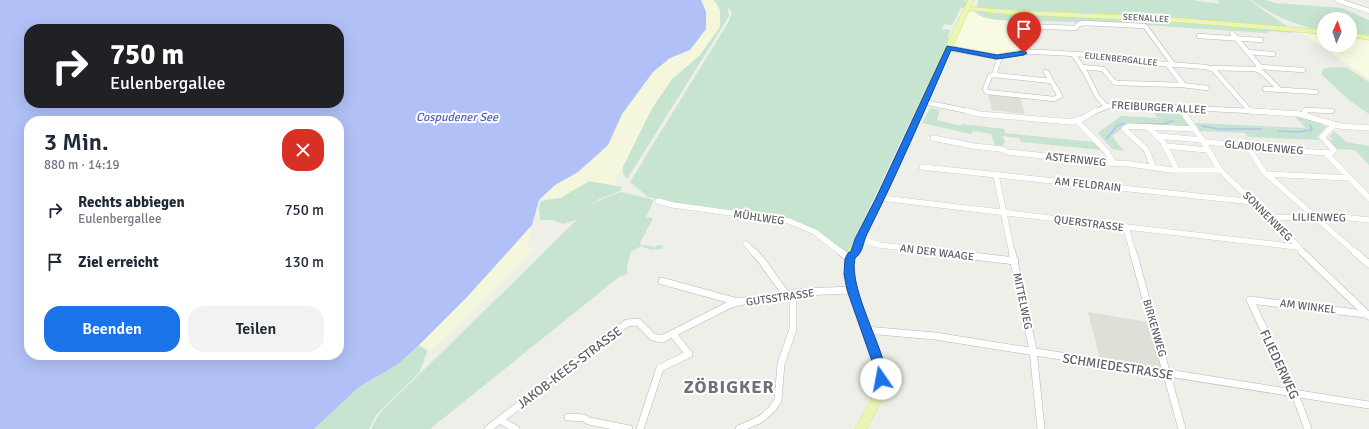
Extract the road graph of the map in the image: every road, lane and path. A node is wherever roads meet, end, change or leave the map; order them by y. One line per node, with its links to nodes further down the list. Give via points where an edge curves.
1 (971, 0): 3 (main road)
2 (1337, 0): 4 (street)
3 (968, 8): 5 (main road, SEENALLEE, via 1152,18); 12 (main road)
4 (1369, 11)
5 (1317, 31)
6 (1232, 33): 10 (street)
7 (1199, 36): 10 (street)
8 (1357, 36): 9 (main road)
9 (1369, 38)
10 (1236, 39): 11 (street); 14 (street)
11 (1261, 40)
12 (949, 48): 17 (street, EULENBERGALLEE); 32 (main road)
13 (1029, 52): 16 (street, EULENBERGALLEE); 17 (street, EULENBERGALLEE); 19 (street, via 1018,39 1023,26 1075,28 1084,23 1146,26)
14 (1248, 52): 15 (street); 22 (street)
15 (1273, 54)
16 (1074, 55): 18 (street, EULENBERGALLEE, via 1109,56); 20 (street)
17 (997, 57): 25 (street, via 999,60)
18 (1167, 64): 19 (street, EULENBERGALLEE); 27 (street)
19 (1173, 64): 21 (street, EULENBERGALLEE)
20 (1082, 67): 27 (street, via 1103,69 1117,83); 33 (street, via 1089,78 1089,83)
21 (1212, 68): 22 (street, EULENBERGALLEE); 36 (street)
22 (1257, 68): 23 (street, EULENBERGALLEE); 30 (street)
23 (1303, 70)
24 (1046, 72): 26 (street)
25 (994, 75): 26 (street); 26 (street, via 990,76 984,89 987,92 1054,99 1060,96)
26 (1051, 81)
27 (1182, 86): 28 (street)
28 (1206, 88)
29 (1265, 89): 30 (street)
30 (1279, 90): 31 (street)
31 (1316, 92)
32 (924, 102): 38 (street, via 979,114); 58 (main road)
33 (1105, 105): 34 (street, FREIBURGER ALLEE); 38 (street, FREIBURGER ALLEE)
34 (1179, 107): 36 (street, FREIBURGER ALLEE); 42 (street, SONNENWEG)
35 (1332, 111): 37 (street, FREIBURGER ALLEE, via 1306,110)
36 (1251, 112): 37 (street, FREIBURGER ALLEE)
37 (1304, 115): 39 (street, FREIBURGER ALLEE)
38 (1078, 122): 50 (street, via 1107,152)
39 (1334, 125): 41 (street, FREIBURGER ALLEE); 49 (street, via 1322,137 1334,150)
40 (1148, 127): 42 (street); 43 (street); 51 (street, via 1128,126 1124,129 1146,149)
41 (1369, 128)
42 (1196, 129): 45 (street, SONNENWEG)
43 (1157, 136): 45 (street, GLADIOLENWEG); 46 (street)
44 (933, 138): 50 (street, ASTERNWEG, via 1008,152)
45 (1202, 141): 47 (street, GLADIOLENWEG, via 1244,144); 48 (street, SONNENWEG)
46 (1165, 146): 48 (street); 53 (street)
47 (1248, 147): 49 (street, GLADIOLENWEG); 55 (street)
48 (1208, 150): 54 (street, SONNENWEG)
49 (1325, 152): 57 (street)
50 (1113, 162): 51 (street, ASTERNWEG)
51 (1153, 166): 53 (street, ASTERNWEG)
52 (922, 167): 56 (street, AM FELDRAIN)
53 (1177, 170): 54 (street, ASTERNWEG)
54 (1220, 170): 61 (street, SONNENWEG)
55 (1266, 174): 57 (street); 63 (street)
56 (996, 175): 61 (street, AM FELDRAIN); 62 (street, MITTELWEG)
57 (1350, 178): 59 (street)
58 (881, 198): 62 (street, QUERSTRASSE); 68 (main road)
59 (1369, 198)
60 (658, 201): 71 (street, MÜHLWEG, via 789,221 820,234)
61 (1254, 202): 64 (street, SONNENWEG)
62 (1004, 213): 67 (street, QUERSTRASSE); 72 (street, MITTELWEG)
63 (1314, 216): 64 (street, LILIENWEG); 65 (street, LILIENWEG); 73 (street)
64 (1270, 218): 70 (street, SONNENWEG)
65 (1366, 219): 66 (street)
66 (1369, 225)
67 (1126, 227): 70 (street, QUERSTRASSE); 83 (street, BIRKENWEG)
68 (860, 239): 71 (main road, via 856,253); 72 (street, AN DER WAAGE, via 880,245)
69 (746, 244): 76 (street)
70 (1297, 247): 79 (street, SONNENWEG)
71 (851, 258): 75 (main road, via 849,274)
72 (1015, 261): 82 (street, MITTELWEG)
73 (1369, 264)
74 (662, 281): 78 (street, GUTSSTRASSE)
75 (852, 290): 76 (street, GUTSSTRASSE); 80 (main road)
76 (789, 295): 78 (street, GUTSSTRASSE); 92 (street, via 793,299 793,329 781,364 778,400 772,410 761,419)
77 (1250, 300): 79 (street, AM WINKEL); 84 (street, FLIEDERWEG)
78 (738, 302): 81 (street, JAKOB-KEES-STRASSE)
79 (1367, 315)
80 (866, 330): 82 (street, SCHMIEDESTRASSE, via 935,336); 93 (main road, via 879,364 881,384 875,404)
81 (673, 334): 87 (street, JAKOB-KEES-STRASSE, via 666,338 658,338 638,322 627,323); 91 (street, via 689,354 660,368)
82 (1034, 352): 83 (street, SCHMIEDESTRASSE); 94 (street, MITTELWEG)
83 (1168, 374): 84 (street, SCHMIEDESTRASSE); 95 (street, BIRKENWEG)
84 (1295, 394): 85 (street, SCHMIEDESTRASSE); 96 (street, FLIEDERWEG)
85 (1369, 405)
86 (568, 417): 90 (street, via 584,418)
87 (500, 420): 88 (street, JAKOB-KEES-STRASSE); 89 (street)
88 (488, 429)
89 (516, 429)
90 (629, 429)
91 (640, 429)
92 (740, 429)
93 (860, 429)
94 (1041, 429)
95 (1182, 429)
96 (1308, 429)

